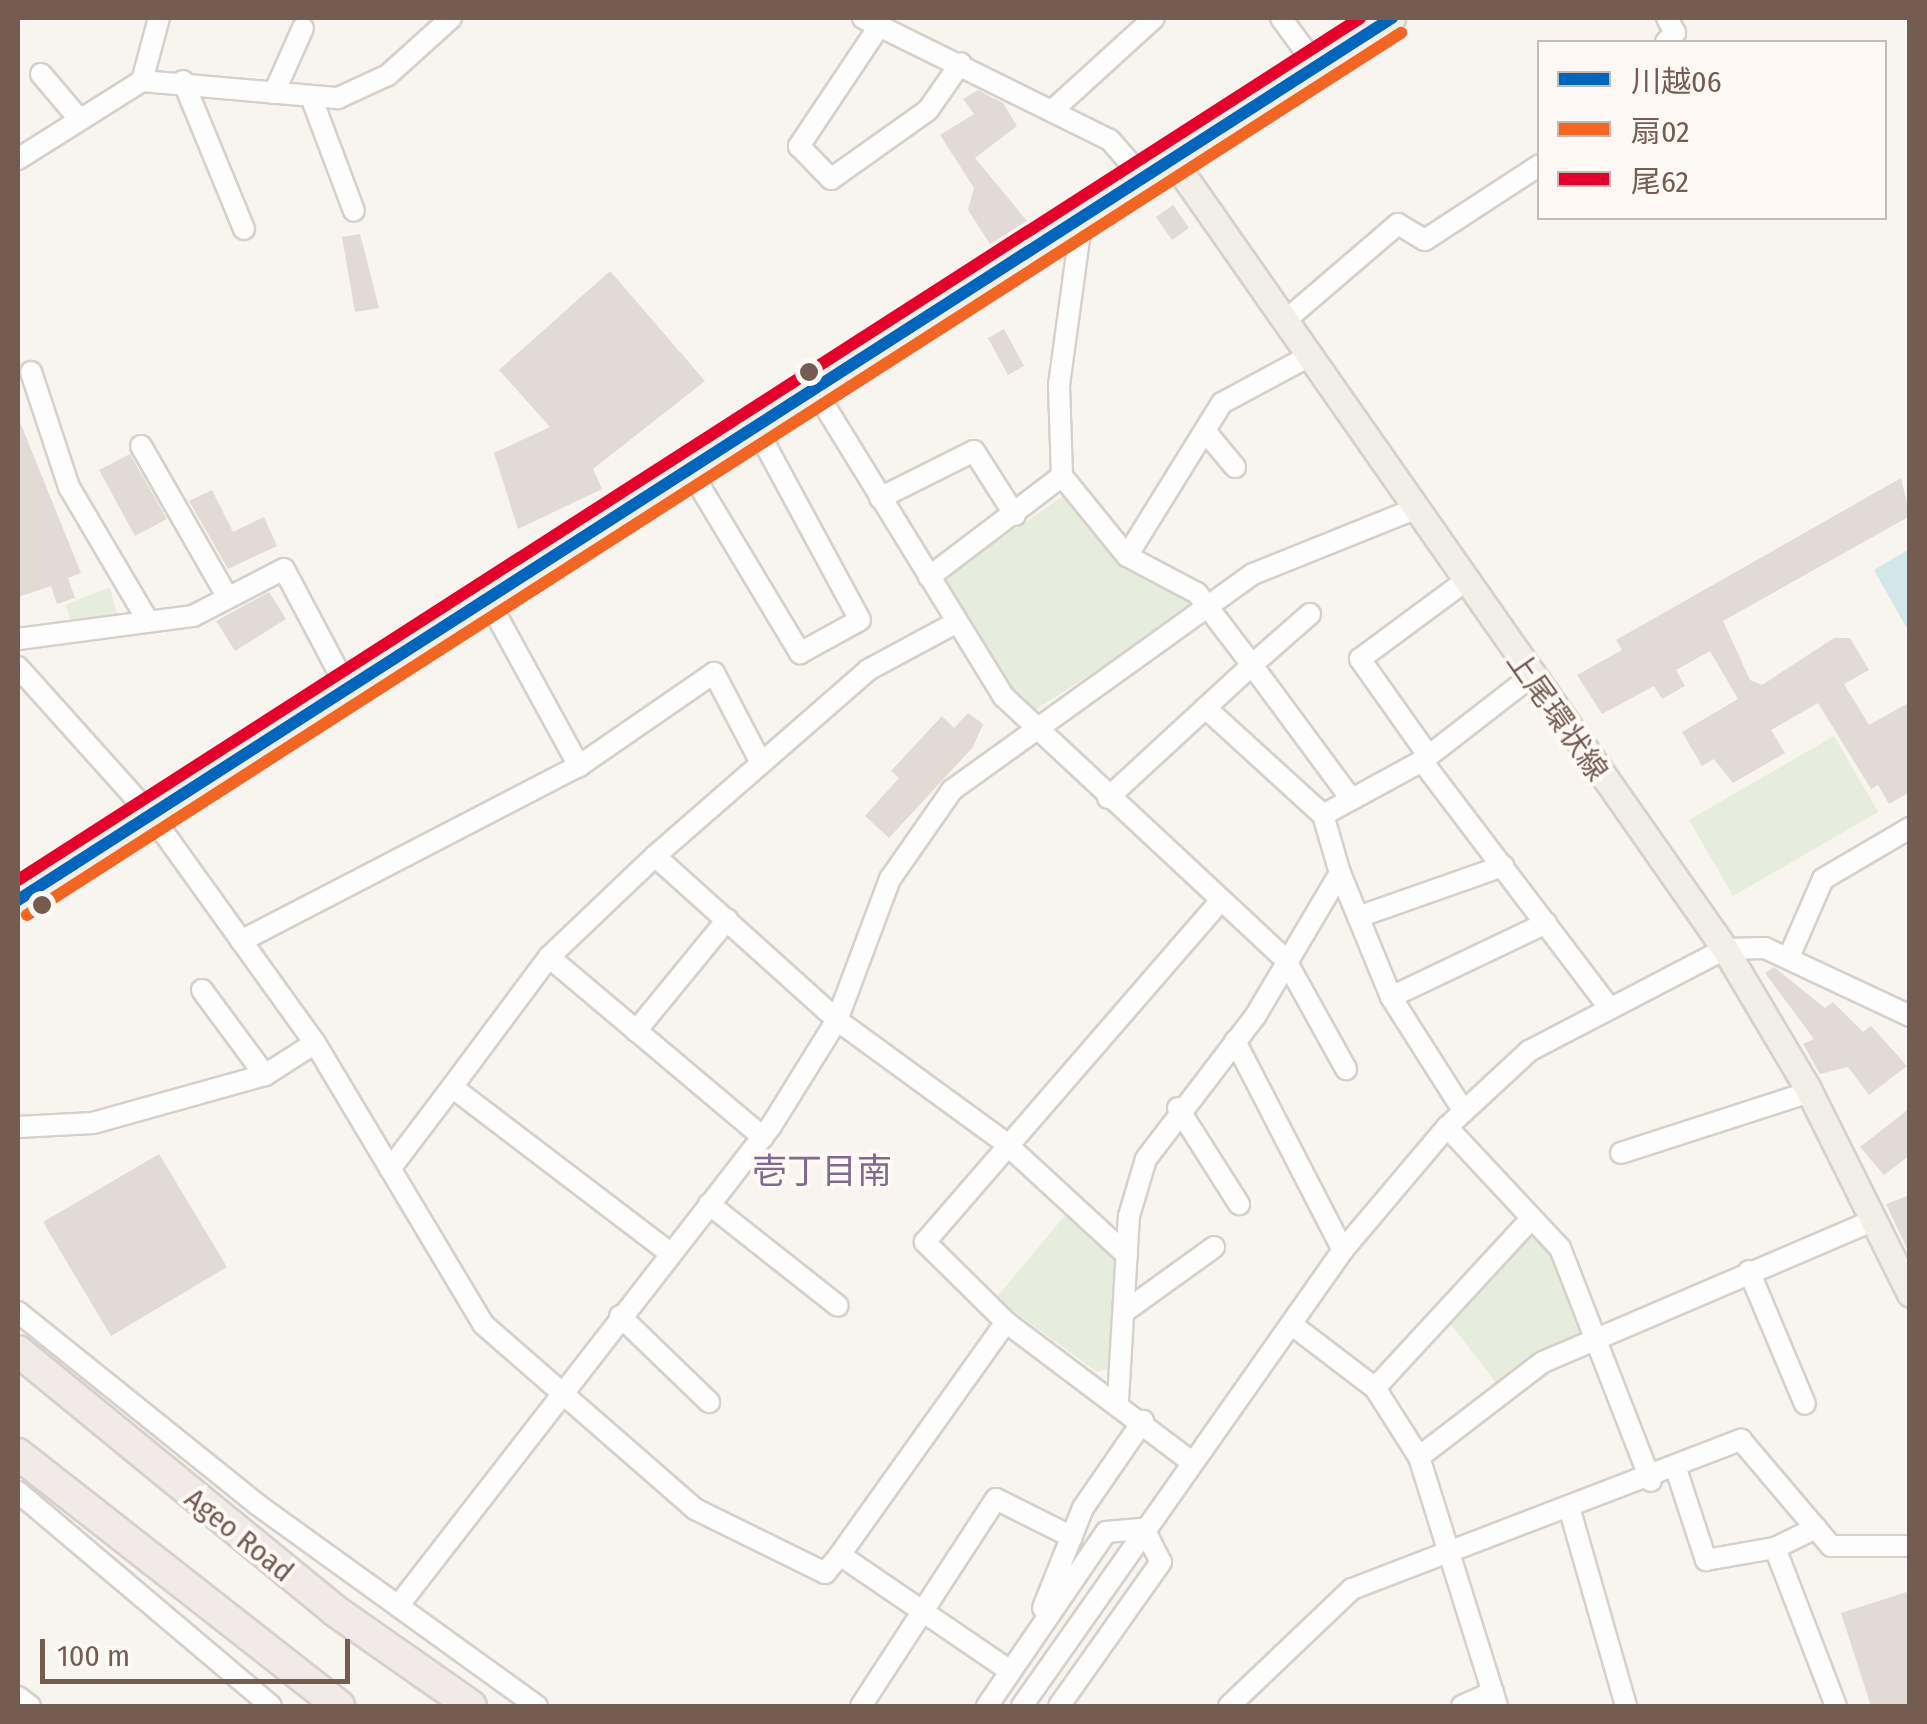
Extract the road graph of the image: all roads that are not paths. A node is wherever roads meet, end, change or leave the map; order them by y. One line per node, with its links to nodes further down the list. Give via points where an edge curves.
1 (160, 18): 13 (street)
2 (1154, 18): 17 (street)
3 (1280, 18): 11 (street)
4 (1390, 18): 11 (main road)
5 (1666, 18): 9 (street, via 1675,33)
6 (447, 19): 16 (street, via 388,76)
7 (872, 21): 10 (street); 10 (street, via 799,146 831,178 928,110)
8 (303, 28): 15 (street)
9 (1668, 40)
10 (961, 63): 17 (street)
11 (1316, 67): 20 (main road)
12 (41, 74): 18 (street)
13 (142, 80): 14 (street); 18 (street)
14 (183, 82): 15 (street); 25 (street)
15 (274, 93): 16 (street)
16 (313, 102): 23 (street)
17 (1054, 109): 22 (street, via 1110,140)
18 (80, 120): 19 (street)
19 (18, 158)
20 (1172, 159): 22 (main road); 26 (main road, 上尾環状線)
21 (1537, 167): 26 (street, via 1425,240 1398,224)
22 (1143, 178): 24 (main road)
23 (354, 211)
24 (1082, 218): 29 (main road); 35 (street, via 1059,384)
25 (244, 229)
26 (1287, 320): 27 (main road, 上尾環状線)
27 (1311, 354): 31 (street, via 1222,404); 37 (main road, 上尾環状線)
28 (30, 372): 46 (street, via 69,487)
29 (815, 390): 30 (main road); 36 (street)
30 (756, 428): 34 (main road); 34 (street, via 860,620 800,653)
31 (1205, 431): 33 (street); 39 (street)
32 (142, 446): 42 (street)
33 (1235, 467)
34 (690, 470): 43 (main road)
35 (1062, 476): 38 (street); 39 (street)
36 (880, 498): 38 (street, via 974,451); 40 (street)
37 (1410, 511): 41 (main road, 上尾環状線); 44 (street)
38 (1014, 515): 40 (street)
39 (1127, 556): 44 (street)
40 (929, 577): 47 (street)
41 (1464, 582): 51 (main road, 上尾環状線); 55 (street, via 1360,659)
42 (228, 598): 46 (street, via 193,616); 52 (street, via 284,569)
43 (487, 598): 52 (main road); 57 (street)
44 (1205, 603): 50 (street); 54 (street)
45 (1310, 614): 50 (street)
46 (148, 621): 48 (street)
47 (957, 622): 54 (street); 56 (street, via 868,670)
48 (18, 639)
49 (18, 666): 61 (street)
50 (1252, 666): 53 (street); 59 (street)
51 (1529, 678): 55 (street); 72 (main road, 上尾環状線)
52 (348, 690): 61 (main road)
53 (1206, 708): 58 (street); 60 (street)
54 (1037, 732): 58 (street); 80 (street, via 952,790 919,836 868,923)
55 (1425, 758): 59 (street); 64 (street)
56 (761, 763): 57 (street, via 714,673); 63 (street)
57 (579, 766): 71 (street)
58 (1108, 798): 67 (street)
59 (1352, 799): 60 (street)
60 (1324, 814): 65 (street)
61 (151, 815): 66 (main road); 71 (street)
62 (1910, 828): 74 (street, via 1823,878)
63 (655, 856): 69 (street); 73 (street)
64 (1503, 866): 68 (street); 70 (street)
65 (1340, 872): 68 (street); 75 (street)
66 (18, 900)
67 (1220, 900): 75 (street); 93 (street)
68 (1358, 917): 77 (street)
69 (727, 920): 80 (street); 81 (street)
70 (1546, 922): 77 (street); 78 (street)
71 (241, 942): 83 (street)
72 (1725, 949): 74 (street); 78 (street); 87 (main road, 上尾環状線)
73 (549, 957): 81 (street); 86 (street)
74 (1789, 957): 79 (street)
75 (1285, 959): 82 (street); 84 (street)
76 (202, 990): 85 (street)
77 (1391, 997): 89 (street)
78 (1606, 1003): 89 (street, via 1529,1051)
79 (1910, 1016)
80 (837, 1020): 92 (street); 93 (street)
81 (636, 1030): 92 (street)
82 (1236, 1041): 88 (street); 101 (street)
83 (316, 1042): 85 (street); 95 (street)
84 (1346, 1069)
85 (266, 1075): 90 (street, via 94,1123)
86 (452, 1086): 95 (street); 102 (street)
87 (1810, 1092): 94 (street); 99 (main road, 上尾環状線)
88 (1178, 1108): 97 (street); 103 (street, via 1131,1202)
89 (1463, 1110): 91 (street)
90 (18, 1127)
91 (1446, 1127): 98 (street); 101 (street)
92 (763, 1137): 96 (street)
93 (1004, 1142): 103 (street); 110 (street, via 925,1242)
94 (1620, 1153)
95 (390, 1169): 115 (street, via 483,1324)
96 (710, 1204): 102 (street); 106 (street)
97 (1239, 1204)
98 (1531, 1219): 112 (street, via 1560,1248); 114 (street)
99 (1874, 1220): 104 (street); 105 (main road, 上尾環状線)
100 (1214, 1247): 108 (street)
101 (1343, 1250): 111 (street)
102 (670, 1253): 109 (street)
103 (1128, 1254): 108 (street)
104 (1749, 1271): 112 (street); 118 (street)
105 (1910, 1294)
106 (838, 1306)
107 (18, 1312): 134 (street)
108 (1124, 1312): 116 (street)
109 (620, 1316): 115 (street); 117 (street)
110 (1006, 1322): 116 (street); 133 (street)
111 (1291, 1324): 114 (street); 122 (street)
112 (1600, 1338): 121 (street, via 1543,1362); 124 (street)
113 (18, 1351): 143 (highway, Ageo Road, via 334,1610)
114 (1375, 1388): 121 (street)
115 (561, 1393): 133 (street, via 695,1509 825,1573); 134 (street)
116 (1118, 1400): 119 (street)
117 (709, 1402)
118 (1805, 1404)
119 (1143, 1421): 122 (street); 129 (street)
120 (18, 1454): 142 (highway)
121 (1420, 1457): 130 (street)
122 (1189, 1460): 128 (street)
123 (1676, 1469): 124 (street); 127 (street, via 1742,1440); 132 (street, via 1706,1560)
124 (1651, 1481): 126 (street)
125 (20, 1501): 141 (street)
126 (1570, 1508): 130 (street); 151 (street)
127 (1816, 1528): 131 (street, via 1831,1546); 132 (street)
128 (1144, 1529): 136 (street, via 1106,1532); 147 (street); 148 (street, via 1160,1562)
129 (1072, 1537): 135 (street, via 996,1498); 136 (street)
130 (1453, 1546): 139 (street); 149 (street, via 1352,1590)
131 (1910, 1546)
132 (1775, 1548): 152 (street)
133 (840, 1555): 135 (street)
134 (398, 1606): 144 (street)
135 (921, 1610): 137 (street); 145 (street)
136 (1027, 1646): 137 (street)
137 (1010, 1671): 146 (street)
138 (18, 1697): 140 (street)
139 (1495, 1699): 150 (street)
140 (30, 1706)
141 (271, 1706)
142 (339, 1706)
143 (471, 1706)
144 (536, 1706)
145 (861, 1706)
146 (987, 1706)
147 (1022, 1706)
148 (1059, 1706)
149 (1229, 1706)
150 (1462, 1706)
151 (1626, 1706)
152 (1836, 1706)

